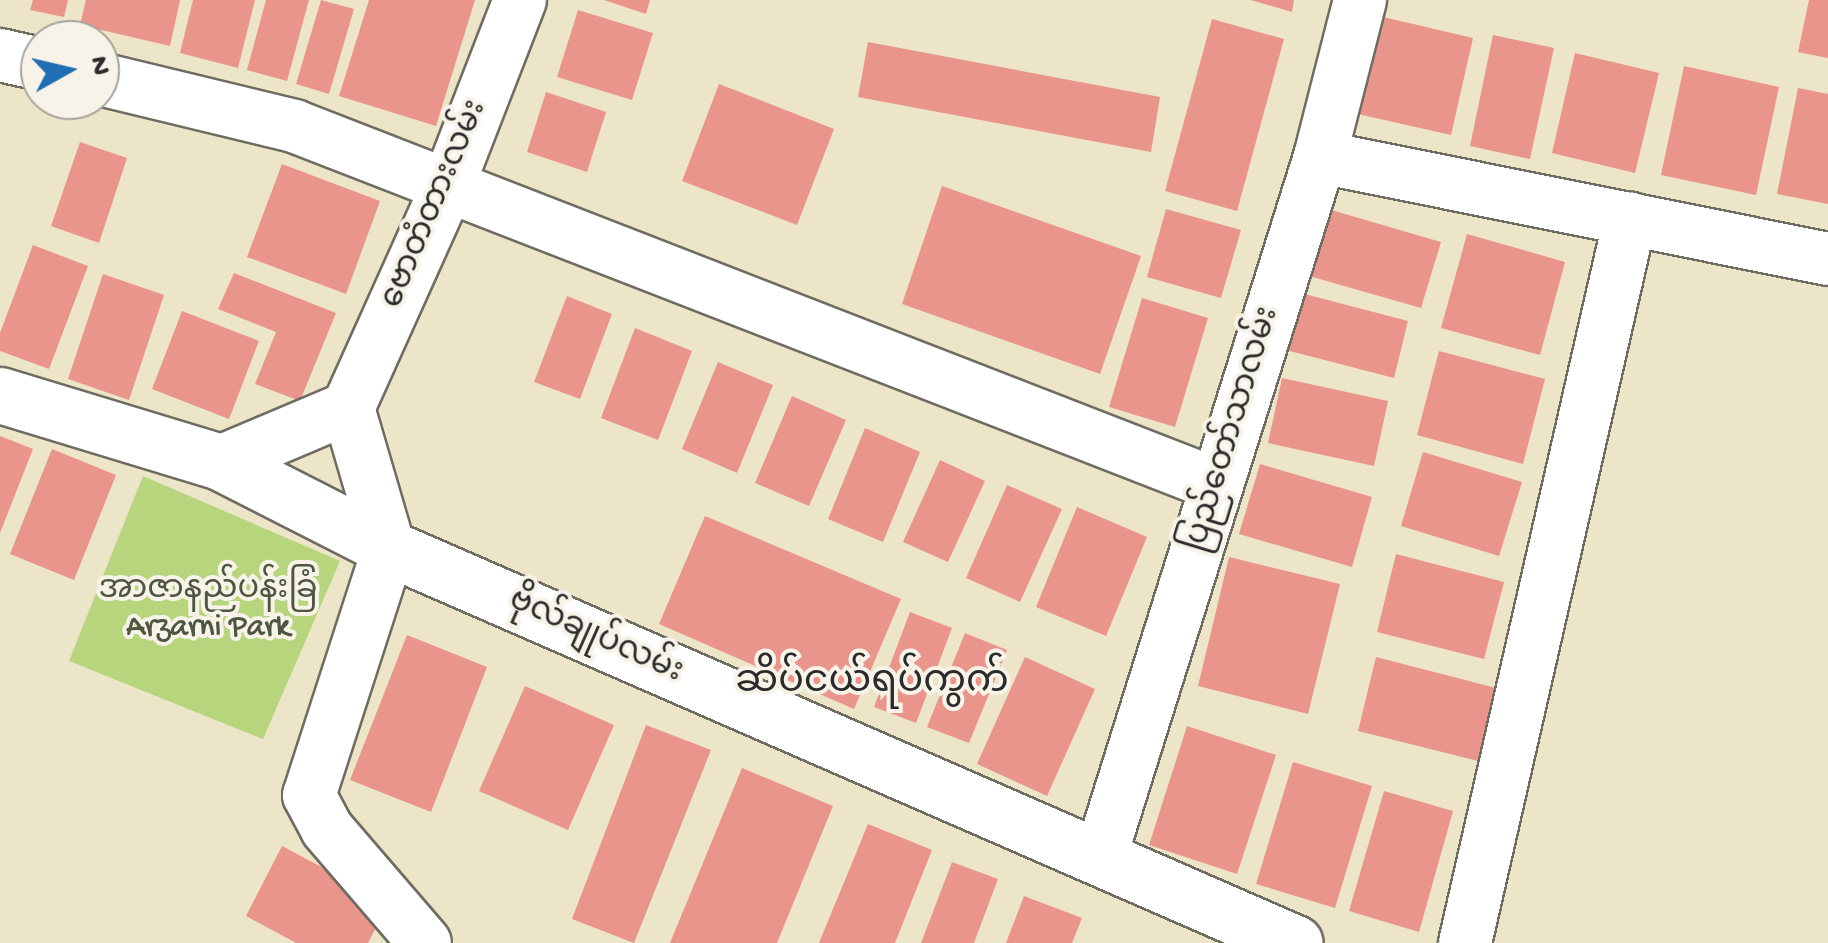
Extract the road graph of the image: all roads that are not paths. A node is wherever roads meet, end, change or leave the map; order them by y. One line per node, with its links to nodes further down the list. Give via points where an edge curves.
1 (520, 0): 5 (street, ဗောတံတားလမ်း)
2 (1360, 0): 4 (street, ပြည်တော်သာလမ်း)
3 (120, 84): 5 (street, via 294,126)
4 (1320, 156): 6 (street); 11 (street, ပြည်တော်သာလမ်း)
5 (449, 183): 9 (street, ဗောတံတားလမ်း); 11 (street)
6 (1630, 220): 7 (street); 16 (street)
7 (1828, 260)
8 (0, 395): 10 (main road, ဗိုလ်ချုပ်လမ်း)
9 (348, 408): 10 (street); 12 (street)
10 (220, 462): 12 (main road, ဗိုလ်ချုပ်လမ်း)
11 (1217, 486): 13 (street, ပြည်တော်သာလမ်း)
12 (389, 548): 13 (main road, ဗိုလ်ချုပ်လမ်း); 14 (street, via 309,795 327,829)
13 (1100, 858): 15 (main road, ဗိုလ်ချုပ်လမ်း)
14 (424, 943)
15 (1296, 943)
16 (1466, 943)

